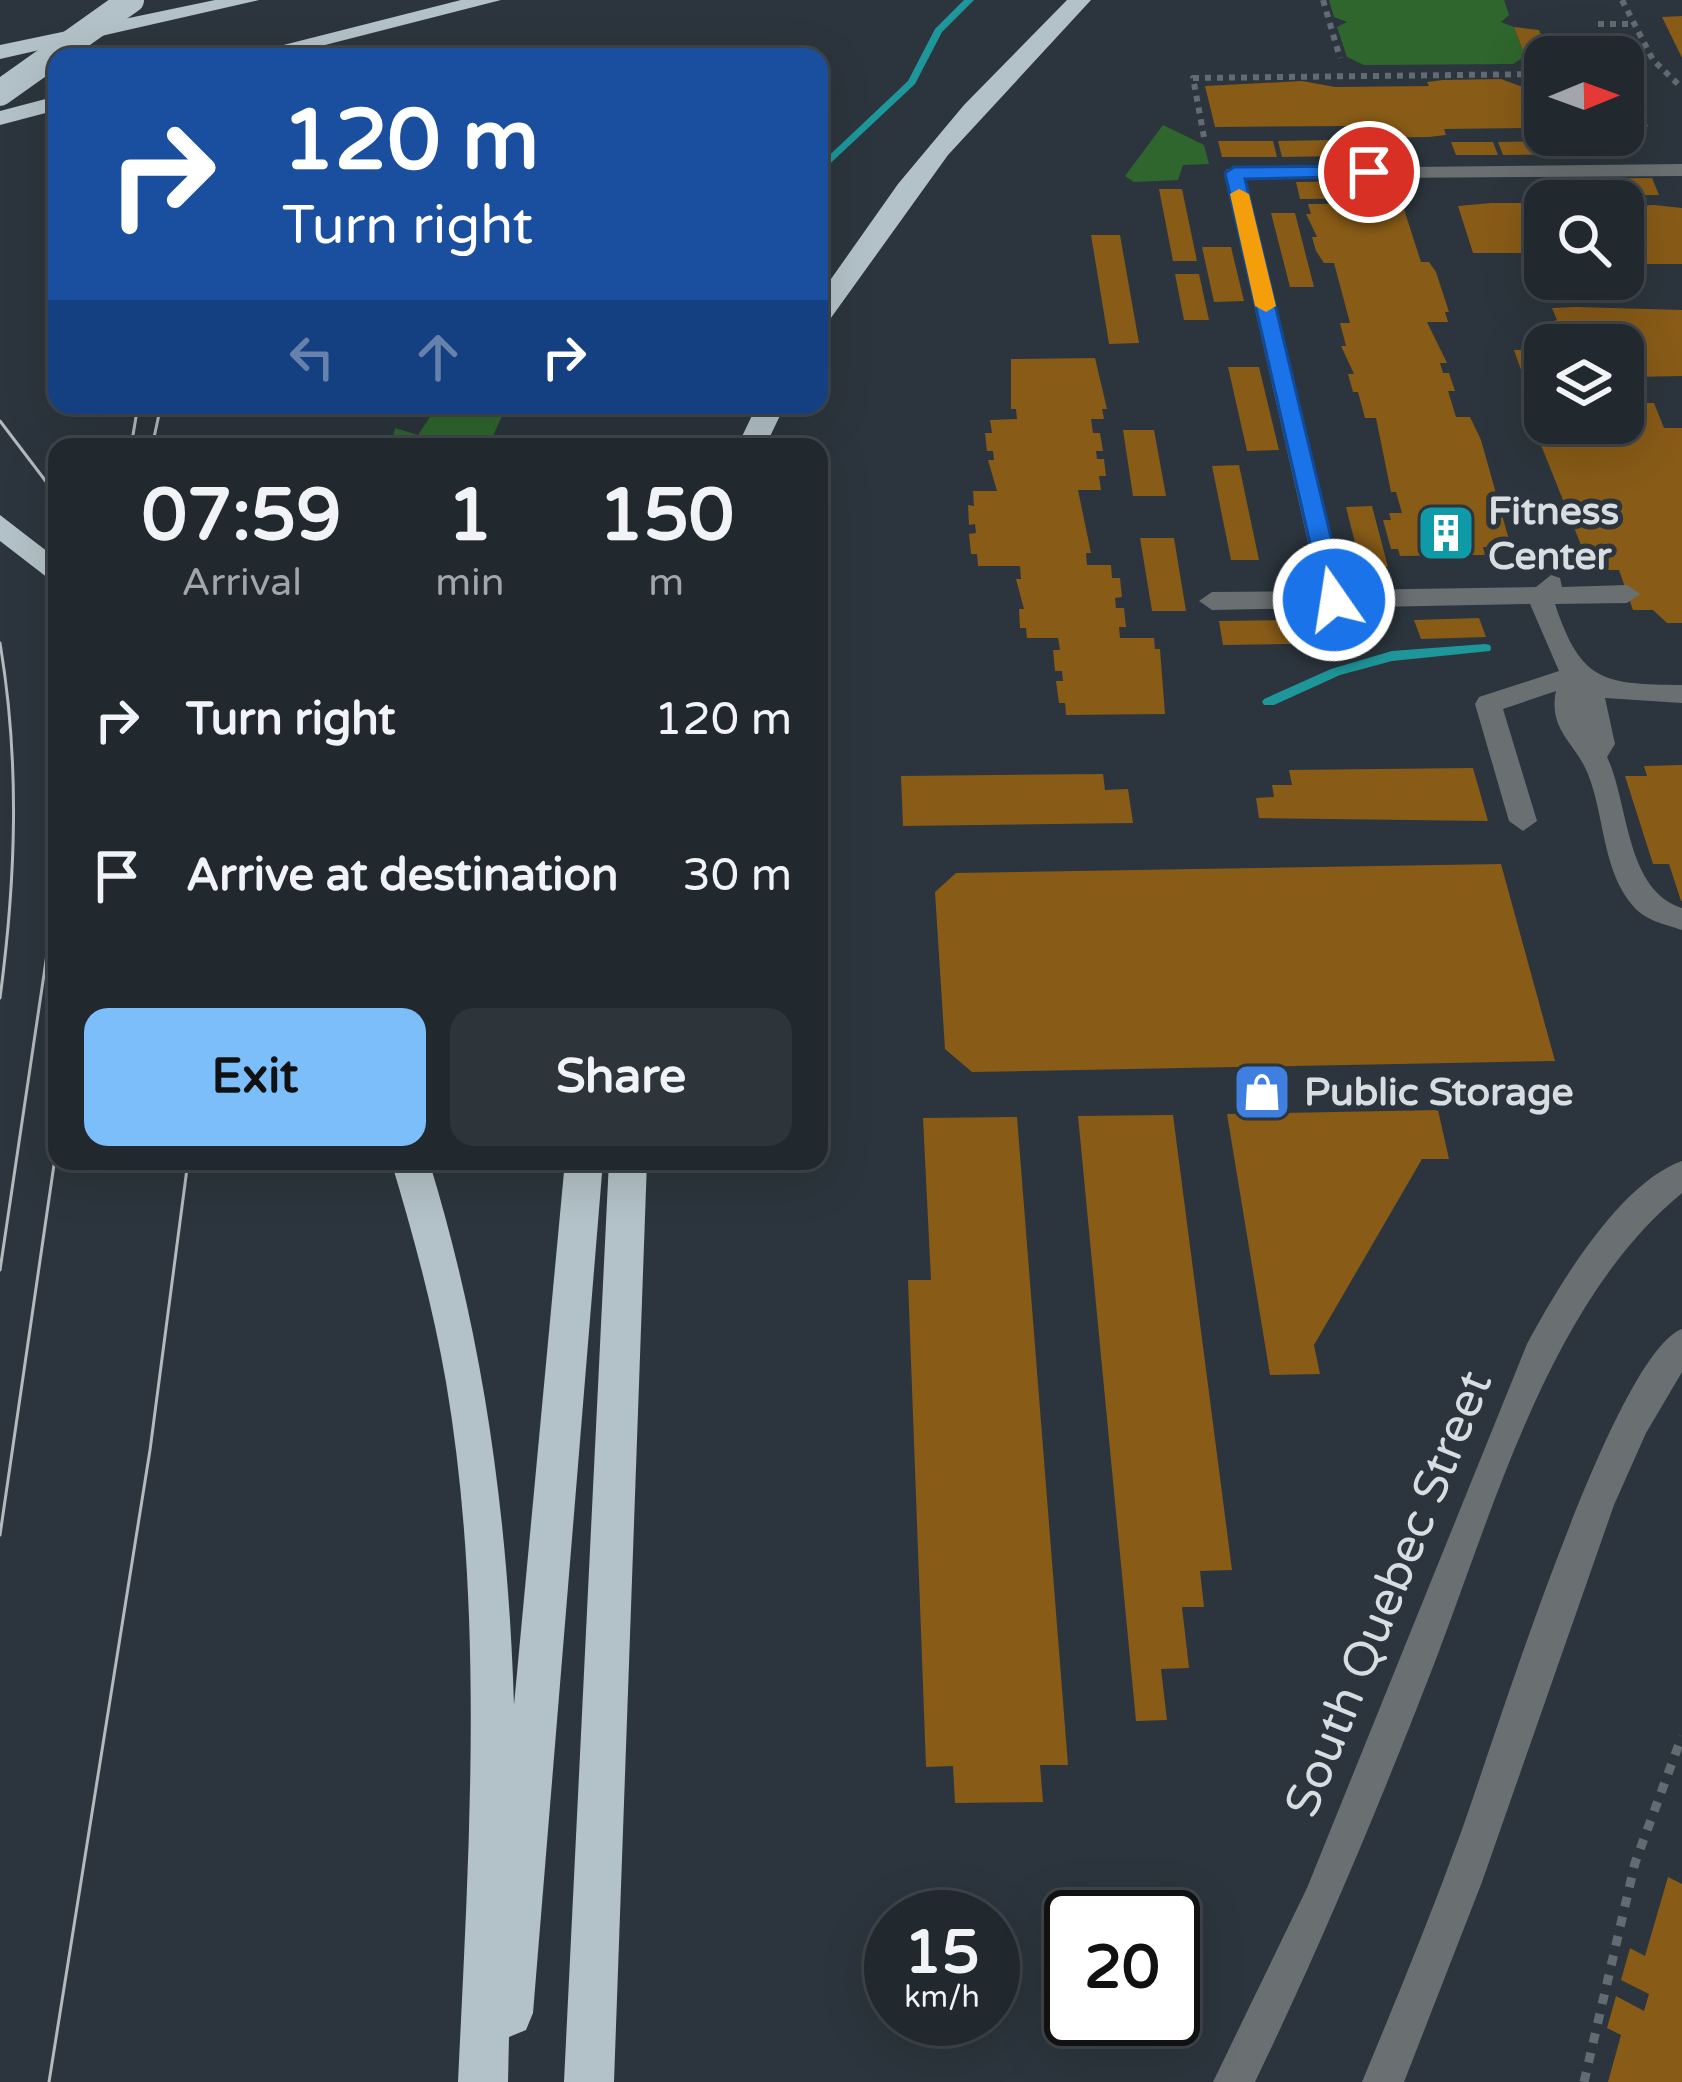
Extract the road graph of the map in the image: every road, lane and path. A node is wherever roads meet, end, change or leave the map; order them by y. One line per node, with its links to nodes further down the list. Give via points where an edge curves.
1 (131, 0): 9 (highway, bridge)
2 (248, 0): 11 (highway)
3 (490, 0): 10 (highway)
4 (1080, 0): 25 (highway, via 982,97)
5 (1323, 0): 12 (path)
6 (1622, 0): 8 (path)
7 (1598, 24): 8 (path)
8 (1632, 24): 15 (path, via 1661,71)
9 (63, 48)
10 (286, 48)
11 (0, 52)
12 (1340, 58)
13 (48, 59): 16 (highway, bridge)
14 (1524, 74): 23 (path, via 1192,78)
15 (1682, 88)
16 (0, 93)
17 (48, 101): 19 (highway)
18 (48, 103): 20 (highway)
19 (0, 108)
20 (0, 118)
21 (1644, 125): 22 (path)
22 (1646, 129)
23 (1204, 137)
24 (1682, 170): 30 (street, via 1234,173)
25 (828, 302)
26 (0, 525): 27 (highway)
27 (48, 566)
28 (1624, 586): 29 (street)
29 (1541, 598): 30 (street); 32 (street, via 1556,650)
30 (1334, 600): 31 (street)
31 (1212, 601)
32 (1582, 680): 33 (street, via 1619,692); 34 (street, via 1488,704); 35 (street, via 1602,744 1593,756 1639,895 1660,914)
33 (1682, 694)
34 (1522, 821)
35 (1682, 919)
36 (412, 1170): 42 (highway, via 453,1318 488,1605 494,1824)
37 (583, 1170): 43 (highway)
38 (628, 1170): 44 (highway)
39 (1682, 1174): 45 (street, South Quebec Street, via 1599,1256 1539,1355 1322,1900)
40 (1682, 1344): 46 (street, via 1636,1416 1592,1516 1468,1870)
41 (1682, 1736): 47 (path, via 1610,1949)
42 (484, 2082)
43 (503, 2082)
44 (589, 2082)
45 (1234, 2082)
46 (1383, 2082)
47 (1584, 2082)

